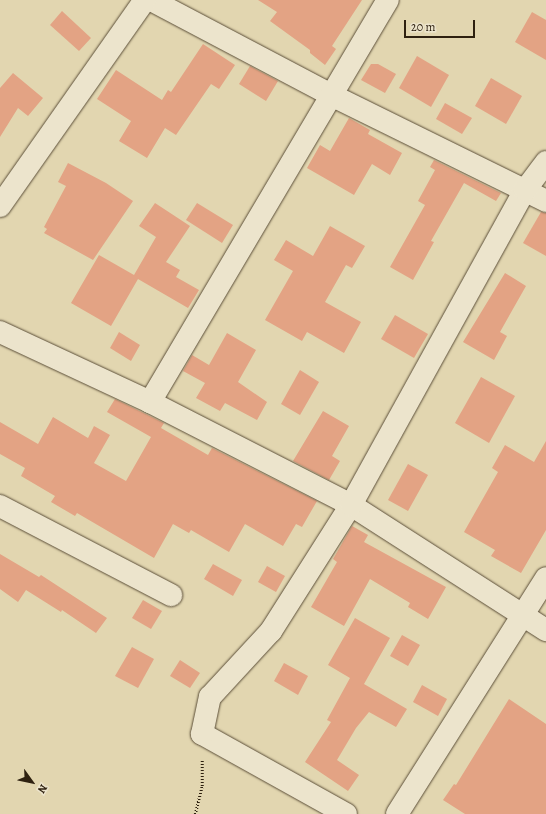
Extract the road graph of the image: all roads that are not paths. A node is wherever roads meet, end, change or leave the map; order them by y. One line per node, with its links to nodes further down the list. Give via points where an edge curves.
1 (145, 0): 8 (street)
2 (151, 0): 4 (street)
3 (388, 0): 4 (street)
4 (331, 95): 6 (street); 10 (street)
5 (546, 162): 6 (street)
6 (525, 190): 7 (street); 11 (street)
7 (546, 201)
8 (0, 206)
9 (0, 332): 10 (street)
10 (150, 402): 11 (street)
11 (350, 505): 15 (street); 17 (street, via 271,631 210,697 202,734)
12 (0, 506): 14 (street)
13 (546, 578): 15 (street)
14 (171, 595)
15 (523, 617): 16 (street); 18 (street)
16 (546, 630)
17 (346, 814)
18 (397, 814)

